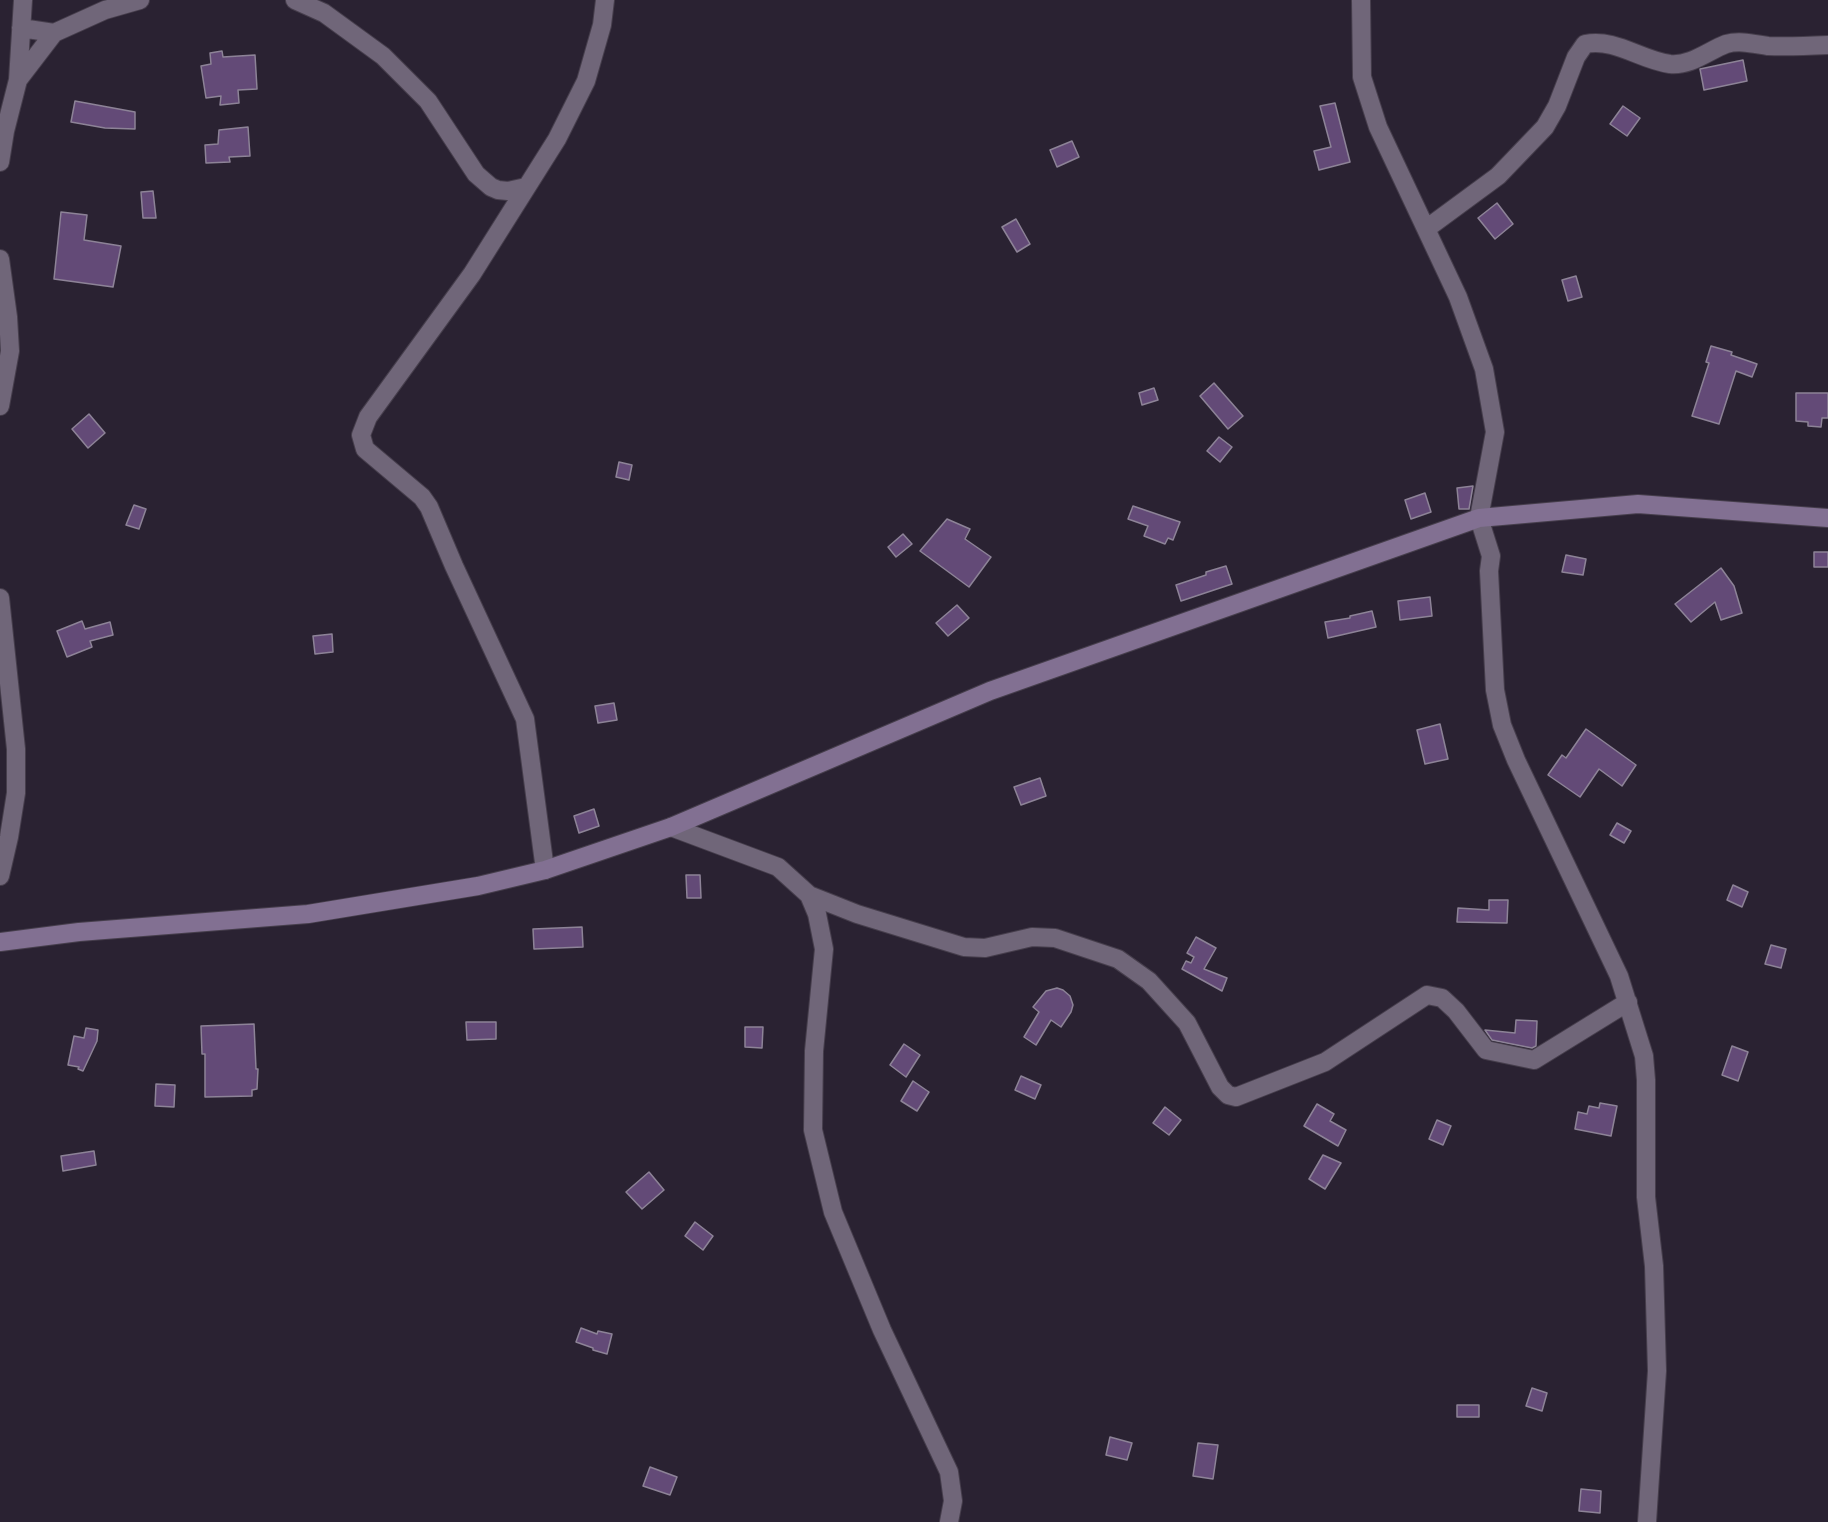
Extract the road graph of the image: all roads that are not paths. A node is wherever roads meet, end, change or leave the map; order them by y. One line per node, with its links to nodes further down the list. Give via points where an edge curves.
1 (23, 0): 6 (street)
2 (140, 0): 7 (street, via 105,10)
3 (295, 0): 11 (street, via 324,13 383,56 428,101 476,174 492,187 508,191)
4 (605, 0): 11 (street, via 586,81 557,139)
5 (1361, 0): 12 (street, via 1362,77 1378,128)
6 (21, 27): 7 (street); 9 (street)
7 (54, 33): 9 (street)
8 (1828, 45): 12 (street, via 1739,42 1686,63 1670,64 1608,44 1585,44 1545,127 1498,176)
9 (18, 80): 10 (street)
10 (0, 162)
11 (526, 187): 19 (street, via 472,274 368,417 360,435 365,449 429,507 525,719)
12 (1426, 229): 15 (street, via 1458,297 1486,380 1495,432)
13 (0, 258): 14 (street, via 10,351)
14 (0, 406)
15 (1479, 518): 16 (street, via 1638,504); 18 (street, via 990,691); 23 (street, via 1491,556 1495,690 1502,725)
16 (1828, 518)
17 (0, 598): 20 (street, via 16,749 16,793)
18 (671, 827): 19 (street); 21 (street, via 778,867)
19 (545, 870): 22 (street, via 478,886 308,914)
20 (0, 876)
21 (809, 895): 23 (street, via 964,947 985,948 1032,937 1055,938 1118,959 1149,981 1187,1023 1221,1087 1236,1097 1325,1062 1427,995 1442,998 1456,1011 1486,1050 1534,1060); 24 (street, via 818,914 824,949 814,1051 813,1130 833,1212 882,1330 949,1472 953,1501)
22 (0, 942)
23 (1628, 1002): 25 (street, via 1644,1056 1646,1197 1654,1266 1657,1371)
24 (949, 1522)
25 (1647, 1522)

